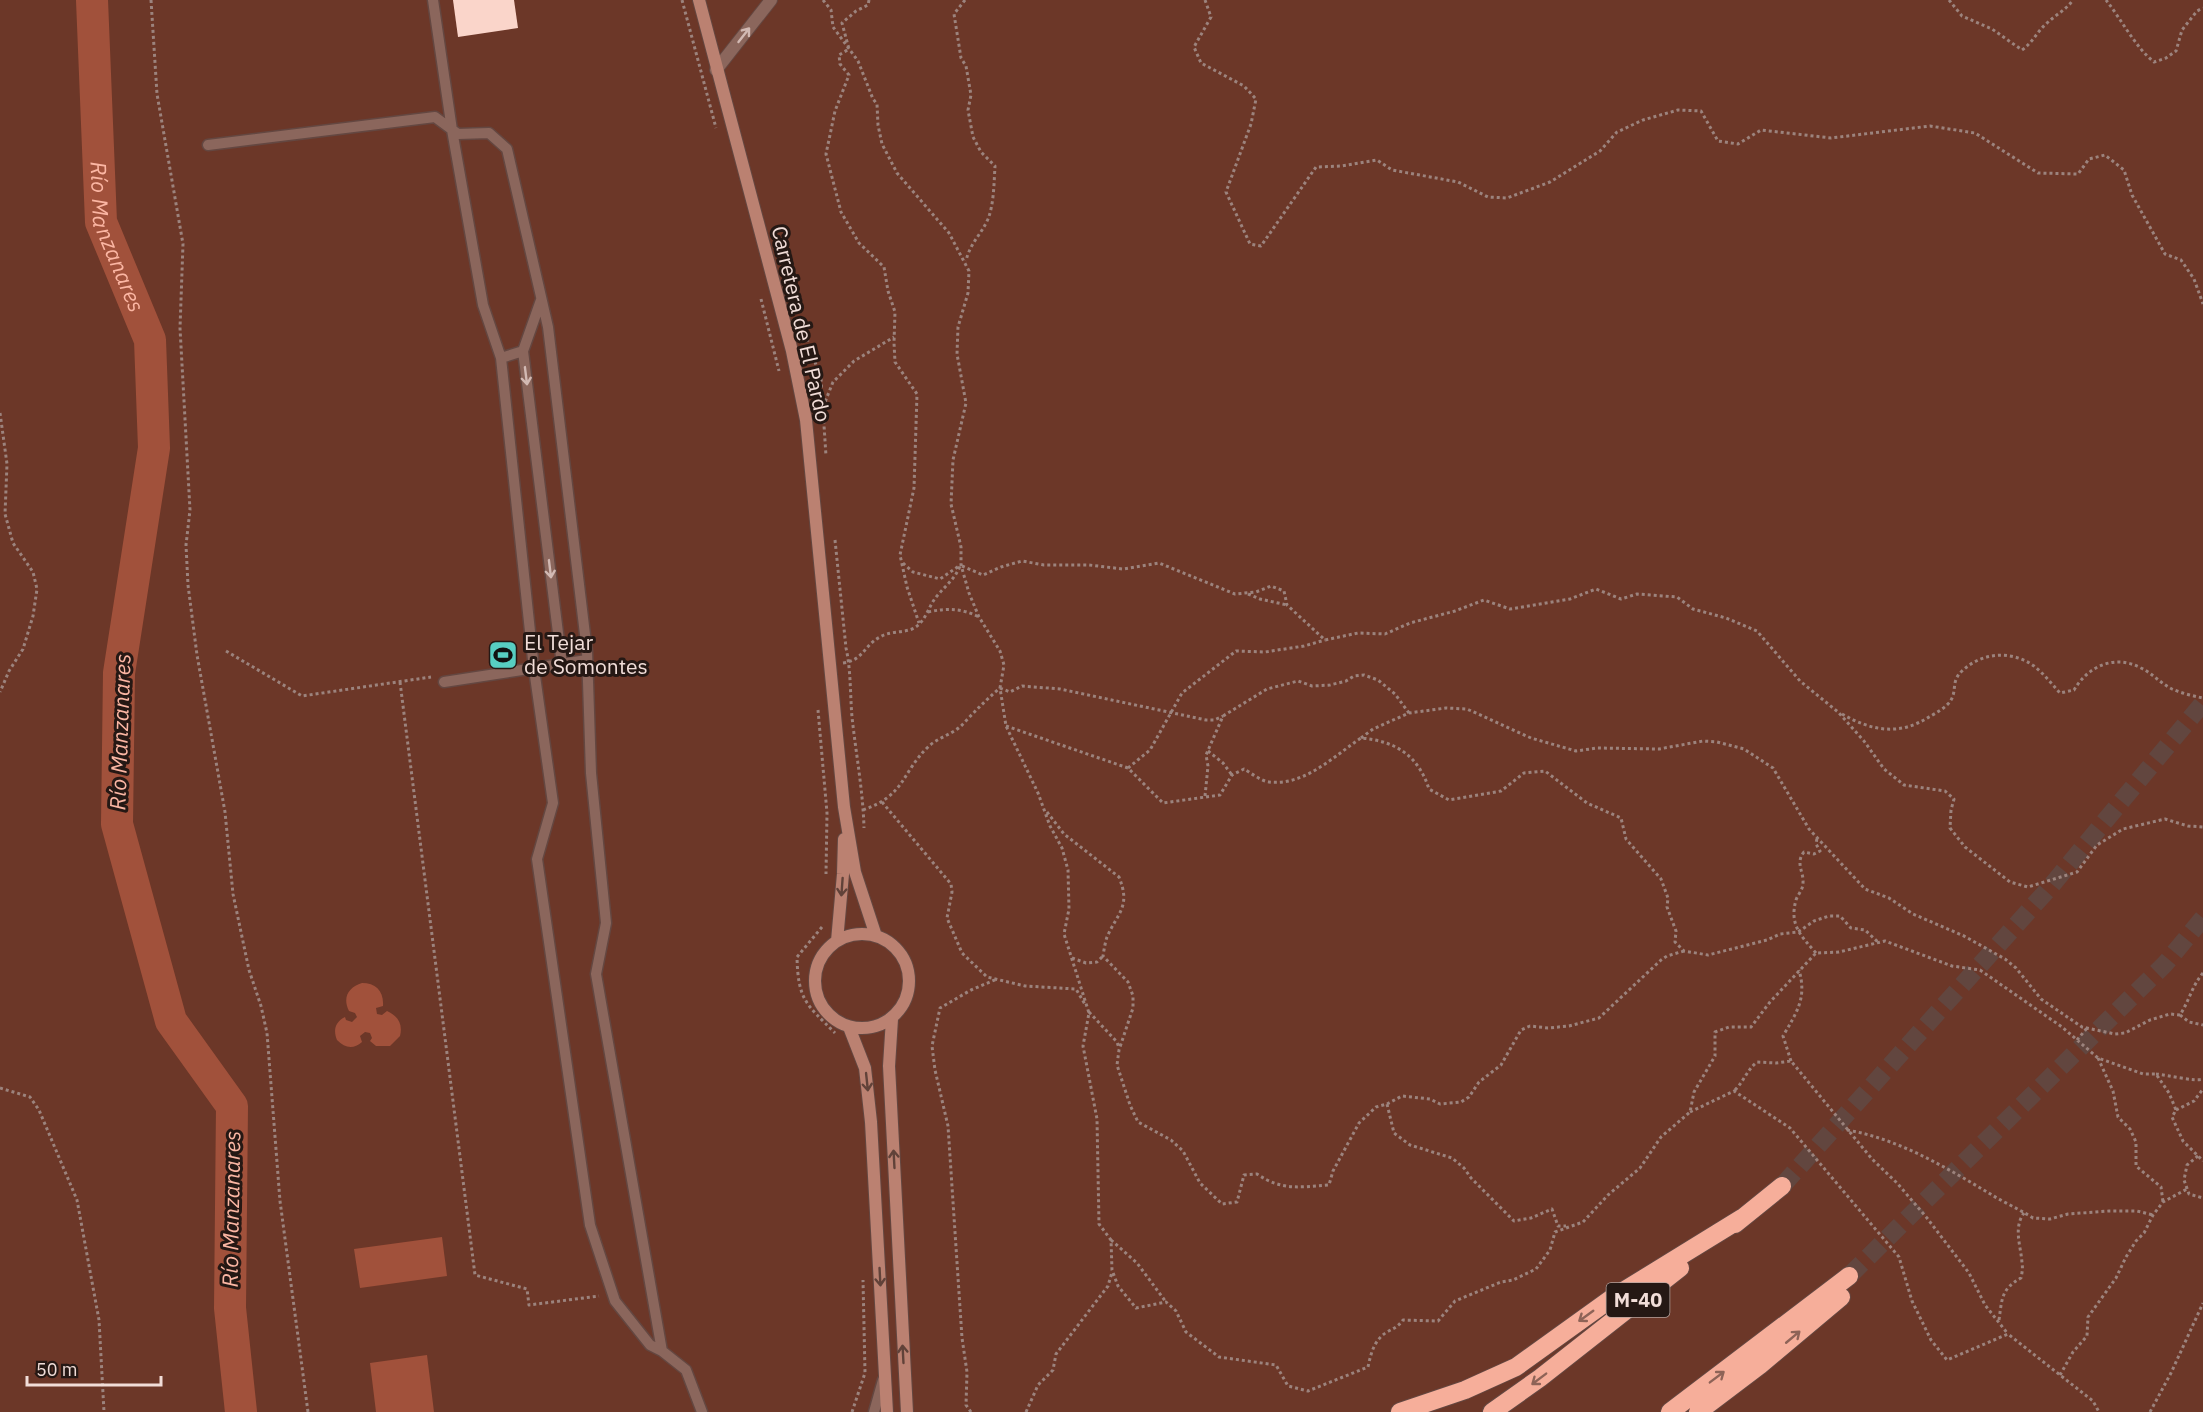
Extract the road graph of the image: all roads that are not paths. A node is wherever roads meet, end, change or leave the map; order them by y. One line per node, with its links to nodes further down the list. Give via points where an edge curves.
1 (433, 0): 5 (lane)
2 (699, 0): 4 (street, Carretera de El Pardo)
3 (771, 0): 4 (street, one-way to 3)
4 (716, 70): 14 (street, Carretera de El Pardo, via 792,351 806,420)
5 (452, 130): 6 (lane, via 435,117); 7 (lane, via 458,134 489,133 507,149); 9 (lane, via 483,305)
6 (208, 145)
7 (541, 300): 8 (lane); 10 (lane, via 550,338)
8 (522, 351): 9 (lane); 11 (lane, one-way to 11)
9 (501, 358): 12 (lane)
10 (587, 660): 11 (lane); 21 (lane, via 591,773 606,923 596,974)
11 (562, 664): 12 (lane)
12 (534, 669): 13 (lane); 21 (lane, via 553,803 537,859 590,1226 615,1301 650,1345)
13 (444, 682)
14 (844, 807): 15 (street, Carretera de El Pardo, via 855,872); 16 (street, Carretera de El Pardo, one-way to 16)
15 (876, 936): 16 (street, via 856,934); 17 (street, via 903,956 909,972 909,990)
16 (837, 940): 18 (street, via 816,969 814,988 820,1005 833,1019)
17 (892, 1019): 18 (street, via 871,1027); 26 (street, one-way to 17, via 889,1066)
18 (849, 1027): 22 (street, one-way to 22, via 865,1068 871,1122)
19 (1782, 1186): 20 (highway, M-40)
20 (1742, 1218): 27 (highway, one-way to 27, via 1612,1298 1516,1367); 28 (highway, M-40, one-way to 28)
21 (662, 1351): 23 (lane, via 686,1370)
22 (885, 1374): 24 (lane); 25 (street)
23 (702, 1412)
24 (874, 1412)
25 (887, 1412)
26 (907, 1412)
27 (1400, 1412)
28 (1492, 1412)
29 (1670, 1412): 30 (highway, via 1853,1280 1760,1365)
30 (1698, 1412)

